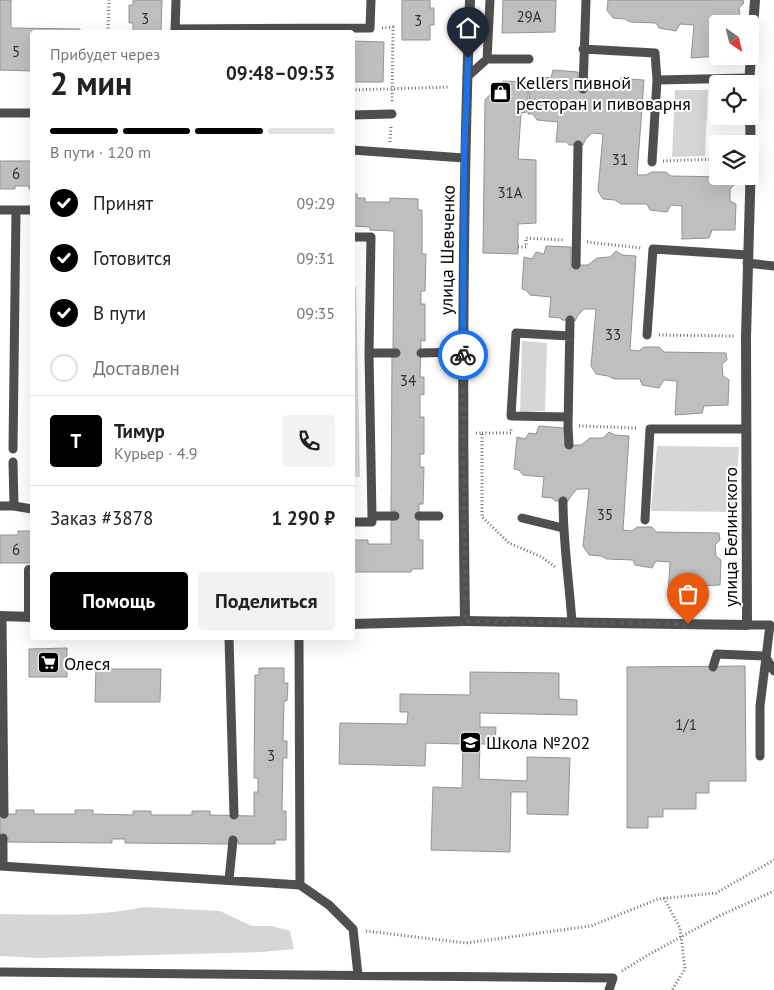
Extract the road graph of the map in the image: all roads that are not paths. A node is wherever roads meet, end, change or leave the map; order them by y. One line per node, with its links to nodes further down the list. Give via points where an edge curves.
1 (176, 0): 7 (lane)
2 (371, 0): 8 (lane, via 370,28)
3 (470, 0): 13 (street, улица Шевченко)
4 (490, 0): 10 (lane)
5 (586, 0): 9 (lane)
6 (756, 0): 12 (street)
7 (175, 30)
8 (240, 30)
9 (583, 49): 14 (lane, via 655,53); 16 (lane)
10 (487, 59): 11 (lane); 13 (lane)
11 (529, 59)
12 (750, 75)
13 (467, 77): 24 (street, улица Шевченко)
14 (657, 80): 15 (lane); 25 (lane)
15 (709, 81)
16 (584, 89)
17 (0, 113): 18 (lane)
18 (30, 113)
19 (392, 114): 20 (lane)
20 (355, 115)
21 (750, 125): 30 (street, улица Белинского)
22 (578, 145): 31 (lane)
23 (355, 150): 24 (lane)
24 (464, 158): 36 (street, улица Шевченко)
25 (652, 162)
26 (0, 210): 27 (lane)
27 (16, 210): 28 (lane); 43 (lane)
28 (30, 210)
29 (355, 237): 37 (lane, via 371,238)
30 (748, 259): 32 (lane); 34 (lane, via 653,249); 41 (street, улица Белинского)
31 (576, 265)
32 (774, 266)
33 (570, 320): 35 (lane)
34 (647, 335)
35 (570, 336): 40 (lane); 40 (lane, via 516,333 511,416)
36 (462, 352): 39 (lane); 60 (street, улица Шевченко)
37 (369, 353): 38 (lane); 49 (lane)
38 (396, 353)
39 (421, 353)
40 (568, 422): 42 (lane)
41 (745, 429): 54 (lane, via 650,429); 63 (street, улица Белинского)
42 (569, 445)
43 (12, 449)
44 (13, 462): 47 (lane)
45 (563, 501): 56 (lane)
46 (0, 506): 47 (lane)
47 (14, 506): 48 (lane)
48 (30, 509)
49 (372, 516): 50 (lane); 55 (lane, via 372,522)
50 (395, 516)
51 (419, 516): 52 (lane)
52 (439, 516)
53 (522, 518): 56 (lane)
54 (645, 520)
55 (355, 522)
56 (563, 528): 61 (lane)
57 (29, 570): 59 (street)
58 (1, 616): 59 (street); 70 (lane)
59 (30, 617)
60 (465, 621): 61 (street, улица Белинского); 62 (street, улица Белинского)
61 (572, 622): 63 (street, улица Белинского)
62 (355, 624)
63 (746, 625): 66 (lane, via 770,624)
64 (229, 640): 71 (lane)
65 (299, 640): 76 (lane)
66 (765, 656): 67 (lane, via 717,654); 68 (lane); 69 (lane)
67 (713, 667)
68 (774, 671)
69 (760, 756)
70 (4, 814)
71 (234, 815)
72 (3, 838): 74 (lane)
73 (233, 840): 75 (lane)
74 (2, 866): 75 (lane)
75 (229, 880): 76 (lane)
76 (300, 885): 78 (lane, via 329,905 353,929)
77 (0, 972): 78 (lane)
78 (358, 975): 79 (lane, via 613,978)
79 (609, 990)

